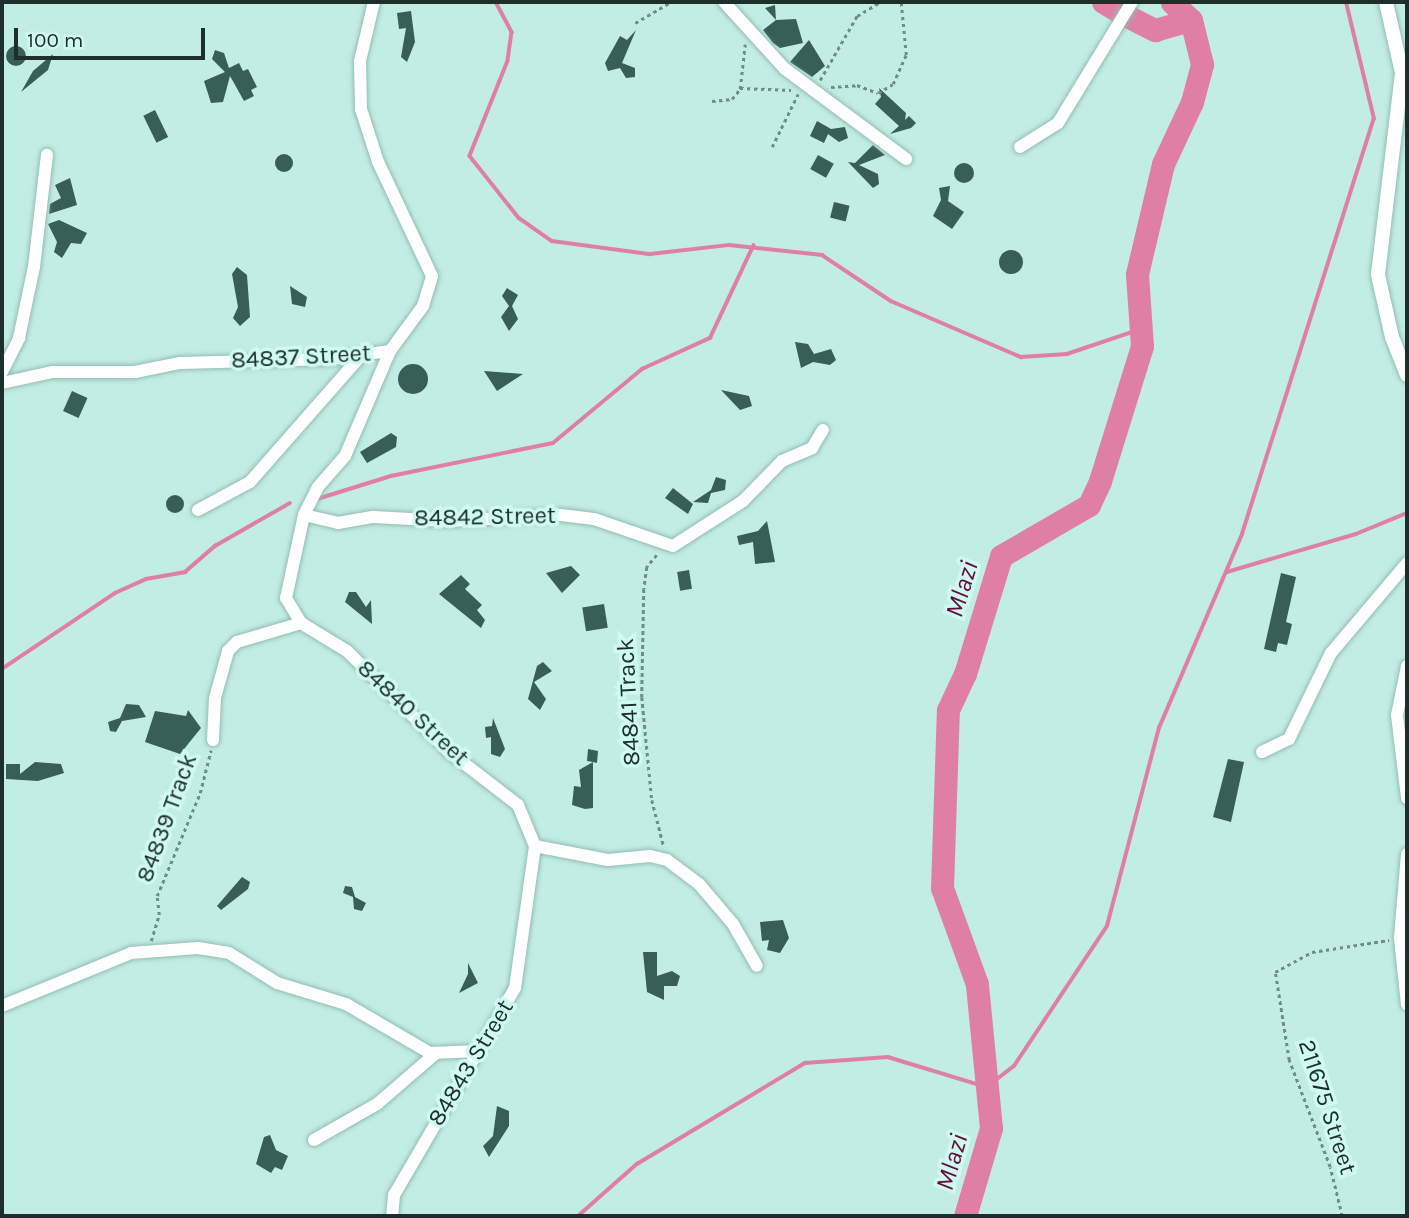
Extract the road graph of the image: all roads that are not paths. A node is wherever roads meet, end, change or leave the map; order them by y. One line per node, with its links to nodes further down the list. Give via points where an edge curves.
1 (374, 2): 8 (street, 84837 Street, via 360,61 361,109 378,162 432,276 423,306)
2 (724, 2): 7 (street, via 785,69)
3 (1132, 2): 5 (street, via 1058,123)
4 (1386, 2): 11 (street, via 1402,73 1378,275 1392,337)
5 (1020, 148)
6 (47, 155): 10 (street, via 34,267 19,338)
7 (906, 159)
8 (390, 351): 9 (street, 84837 Street); 15 (street, via 345,456 313,494)
9 (360, 357): 12 (street, 84837 Street, via 52,372); 14 (street, via 250,482)
10 (2, 372)
11 (1407, 375)
12 (2, 383)
13 (823, 430): 15 (street, 84842 Street, via 817,444 782,461 743,501 683,541 663,547 594,519 561,515 449,521 373,517 338,523)
14 (198, 510)
15 (304, 515): 17 (street, via 286,598)
16 (1407, 563): 20 (street, via 1331,653 1289,739)
17 (301, 623): 19 (street, via 237,642 228,651 215,698); 22 (street, 84840 Street, via 347,651 440,744 518,805)
18 (1407, 666): 21 (street, via 1396,715)
19 (213, 740)
20 (1262, 752)
21 (1407, 797)
22 (535, 846): 24 (street, via 608,860 650,856 667,860 699,884 733,924); 27 (street, 84843 Street, via 515,988)
23 (1407, 854): 25 (street, via 1400,938)
24 (757, 966)
25 (1407, 1005)
26 (2, 1006): 28 (street, via 148,949 229,953 277,983 346,1004)
27 (479, 1051): 28 (street); 30 (street, 84843 Street, via 394,1195)
28 (435, 1054): 29 (street, via 377,1104)
29 (314, 1140)
30 (392, 1216)

